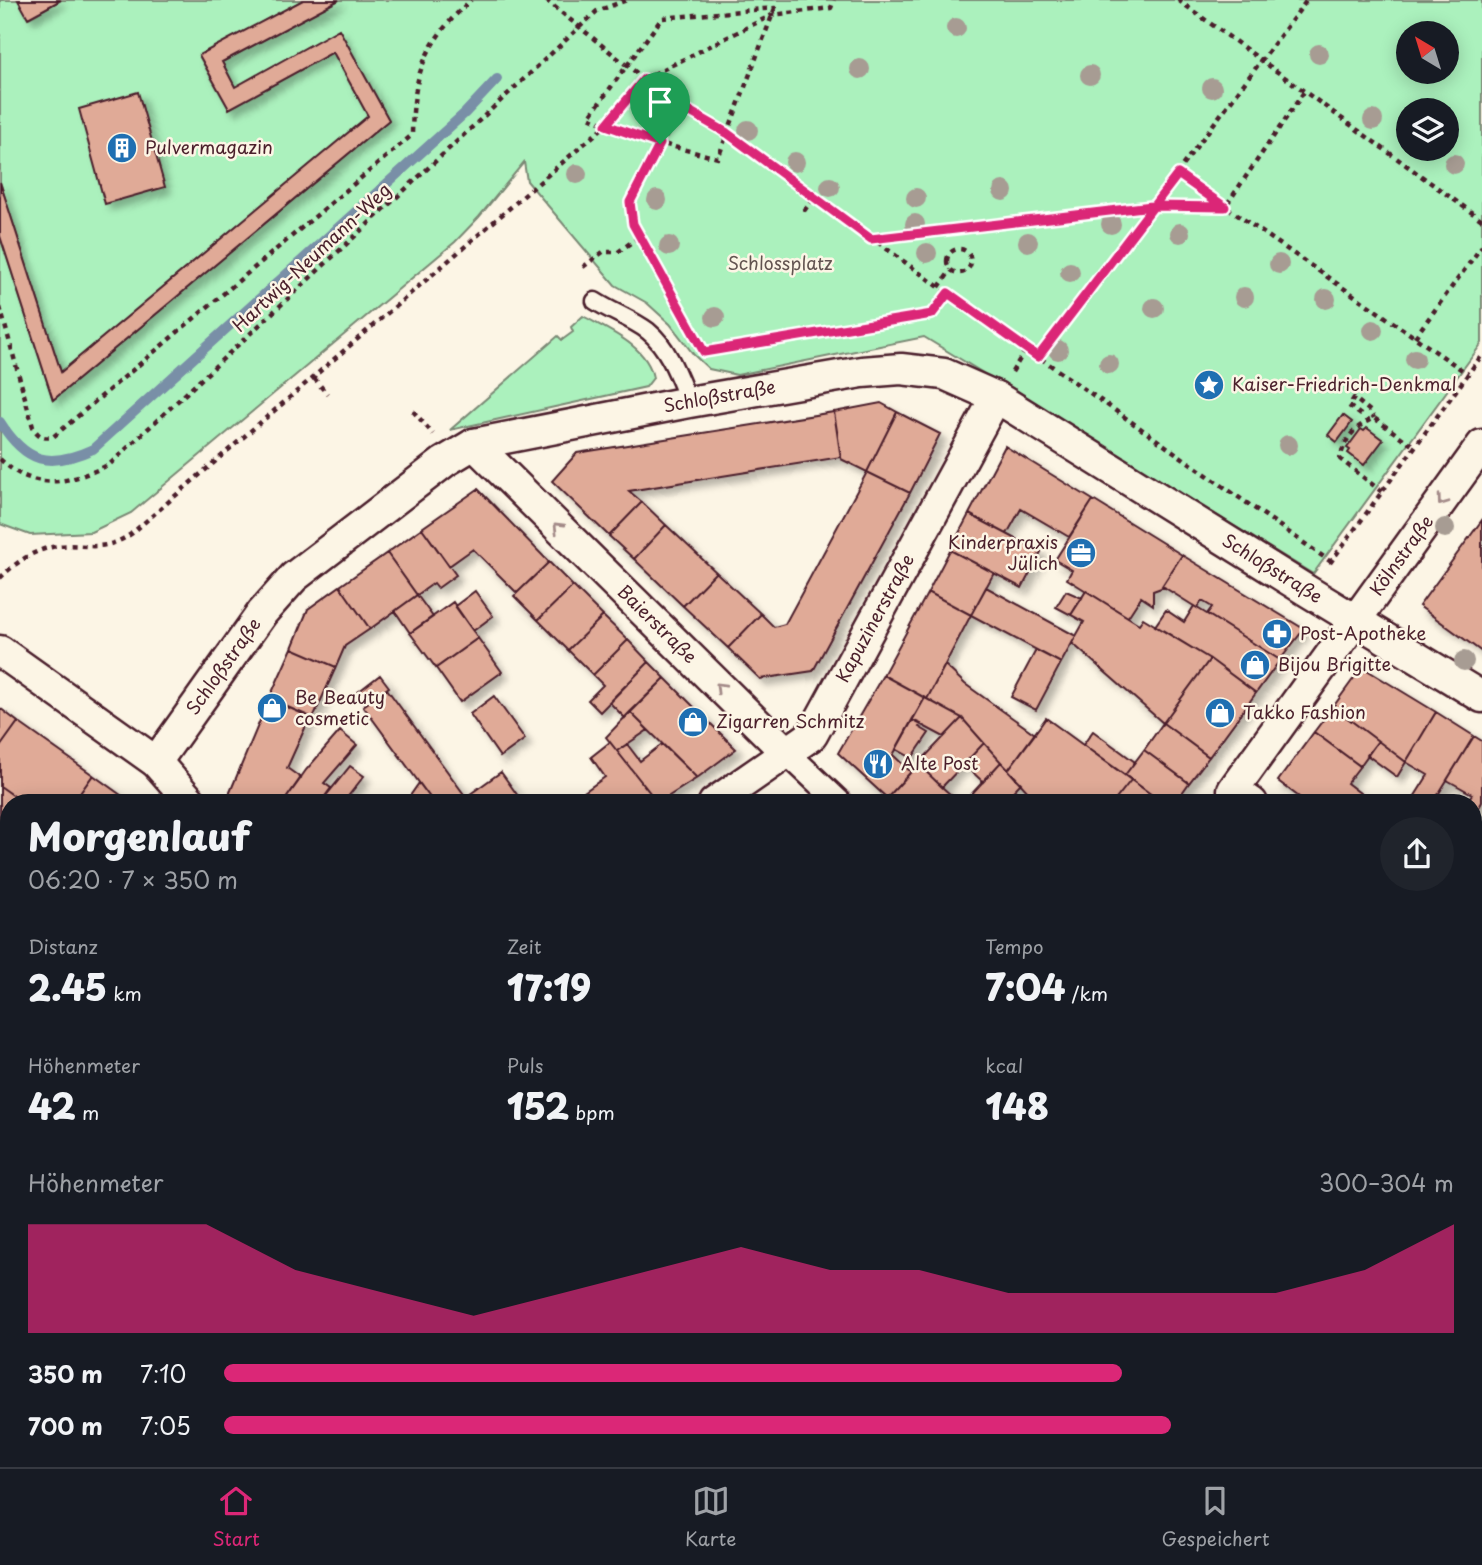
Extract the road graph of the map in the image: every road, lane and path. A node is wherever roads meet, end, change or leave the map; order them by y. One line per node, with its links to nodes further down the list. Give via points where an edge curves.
1 (471, 0): 30 (path, via 447,24 417,76 412,135 53,437 38,435 33,427)
2 (546, 0): 9 (path, bridge)
3 (627, 0): 44 (path, Hartwig-Neumann-Weg, via 597,11 110,464 83,477 35,481)
4 (834, 0): 7 (path, via 831,8)
5 (1178, 0): 8 (path)
6 (1307, 0): 8 (path)
7 (772, 15): 9 (path, via 775,8 662,18); 10 (path); 14 (path)
8 (1261, 61): 11 (path); 16 (path)
9 (626, 65): 10 (path); 13 (path, via 589,117)
10 (644, 79): 12 (path); 13 (path)
11 (1304, 92): 19 (path); 21 (path)
12 (682, 107): 14 (path); 15 (path)
13 (606, 125): 15 (path); 35 (path)
14 (727, 133): 15 (path, via 718,158); 17 (path)
15 (660, 144): 22 (path, via 630,202)
16 (1178, 174): 18 (path); 19 (path)
17 (814, 197): 20 (path); 23 (path)
18 (1152, 206): 19 (path); 23 (path); 33 (path)
19 (1225, 207): 31 (path)
20 (804, 211)
21 (1482, 220)
22 (640, 236): 25 (path, via 618,253 603,252); 28 (path, via 704,352 932,314)
23 (871, 239): 27 (path)
24 (1482, 246): 31 (path)
25 (583, 267)
26 (951, 270): 26 (path, via 951,252 966,251 971,257 969,268 958,273); 27 (path)
27 (939, 287): 28 (path)
28 (948, 293): 33 (path)
29 (595, 301): 38 (lane, via 649,332 677,372)
30 (0, 307)
31 (1415, 337): 34 (path)
32 (1482, 355): 34 (path)
33 (1038, 357): 45 (path, via 1331,562)
34 (1468, 374): 43 (path)
35 (314, 378): 36 (path); 46 (path, via 121,541 110,546 51,547 32,554)
36 (327, 394)
37 (996, 397): 38 (street, Schloßstraße, via 944,374 901,369); 47 (street, Schloßstraße); 50 (street, Kapuzinerstraße, via 812,735)
38 (689, 402): 41 (street, Schloßstraße)
39 (1361, 415): 40 (path, via 1349,406 1354,398)
40 (1374, 418): 43 (path); 45 (path, via 1358,425 1343,443 1340,459)
41 (474, 444): 50 (street, Baierstraße, one-way to 41); 51 (street, Schloßstraße, via 443,461 294,577 262,613)
42 (1482, 445): 47 (street, Kölnstraße, one-way to 47)
43 (1415, 447): 45 (path)
44 (0, 459)
45 (1382, 492)
46 (0, 578)
47 (1355, 619): 49 (street, Schloßstraße); 55 (street, Kölnstraße)
48 (0, 651): 51 (street)
49 (1482, 697)
50 (786, 752): 53 (street, Kapuzinerstraße); 54 (street, Baierstraße)
51 (156, 762): 52 (street)
52 (184, 794)
53 (727, 794)
54 (830, 794)
55 (1239, 794)

